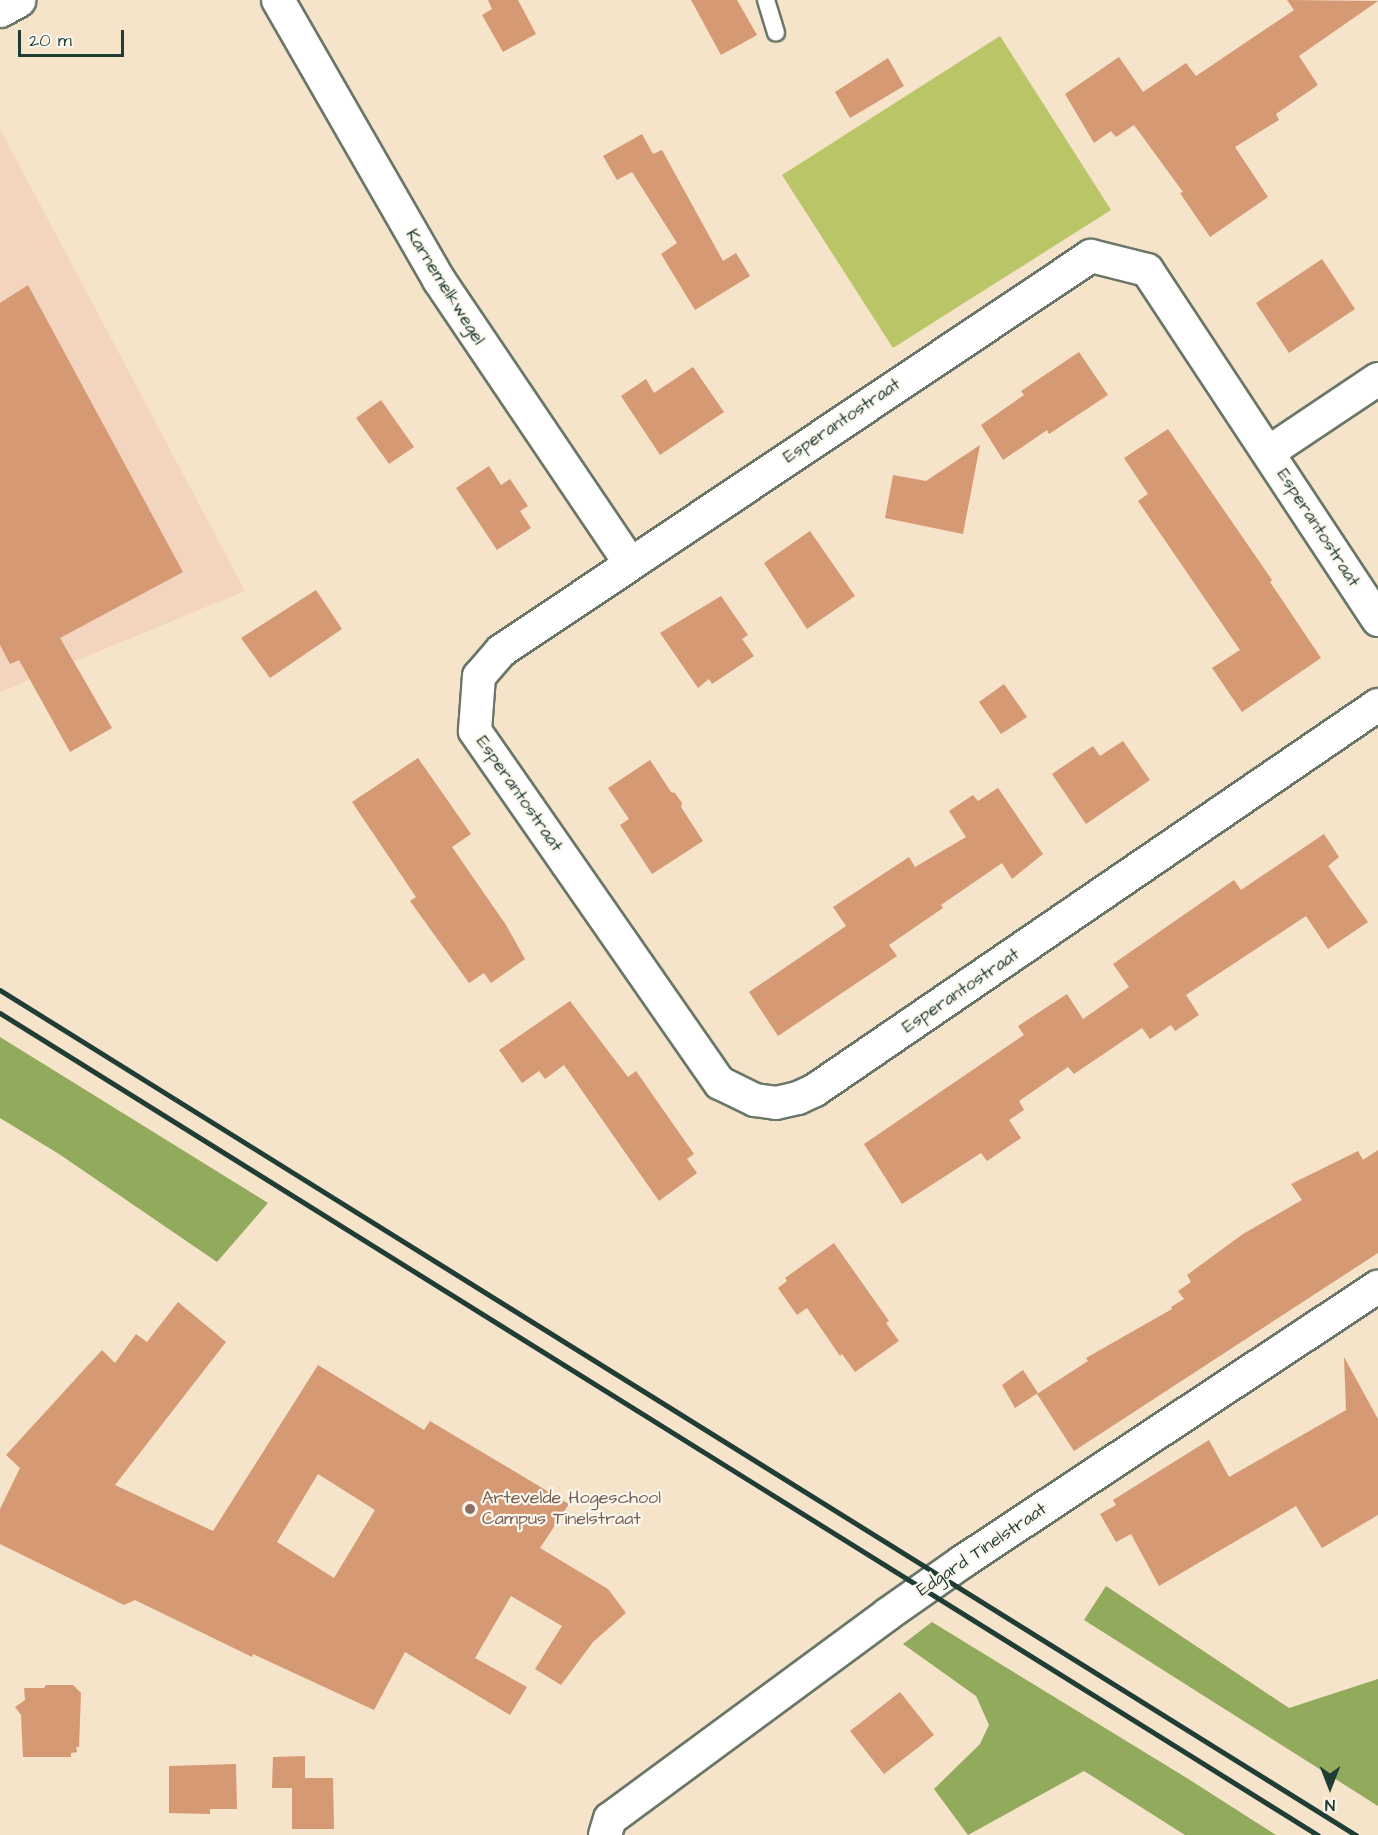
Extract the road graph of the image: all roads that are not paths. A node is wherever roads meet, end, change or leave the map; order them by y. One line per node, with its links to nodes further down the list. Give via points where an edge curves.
1 (18, 0): 4 (main road)
2 (278, 0): 8 (street, Karnemelkwegel, via 439,280)
3 (766, 0): 5 (lane)
4 (0, 10)
5 (776, 32)
6 (1378, 380): 7 (street)
7 (1269, 452): 8 (street, Esperantostraat, via 1147,270 1091,256); 9 (street, Esperantostraat)
8 (630, 563): 10 (street, Esperantostraat, via 501,651 479,676 475,731 720,1083 755,1100 776,1102 815,1090)
9 (1378, 620)
10 (1378, 705)
11 (1378, 1287): 12 (street, Edgard Tinelstraat, via 888,1614 609,1819)
12 (605, 1835)

